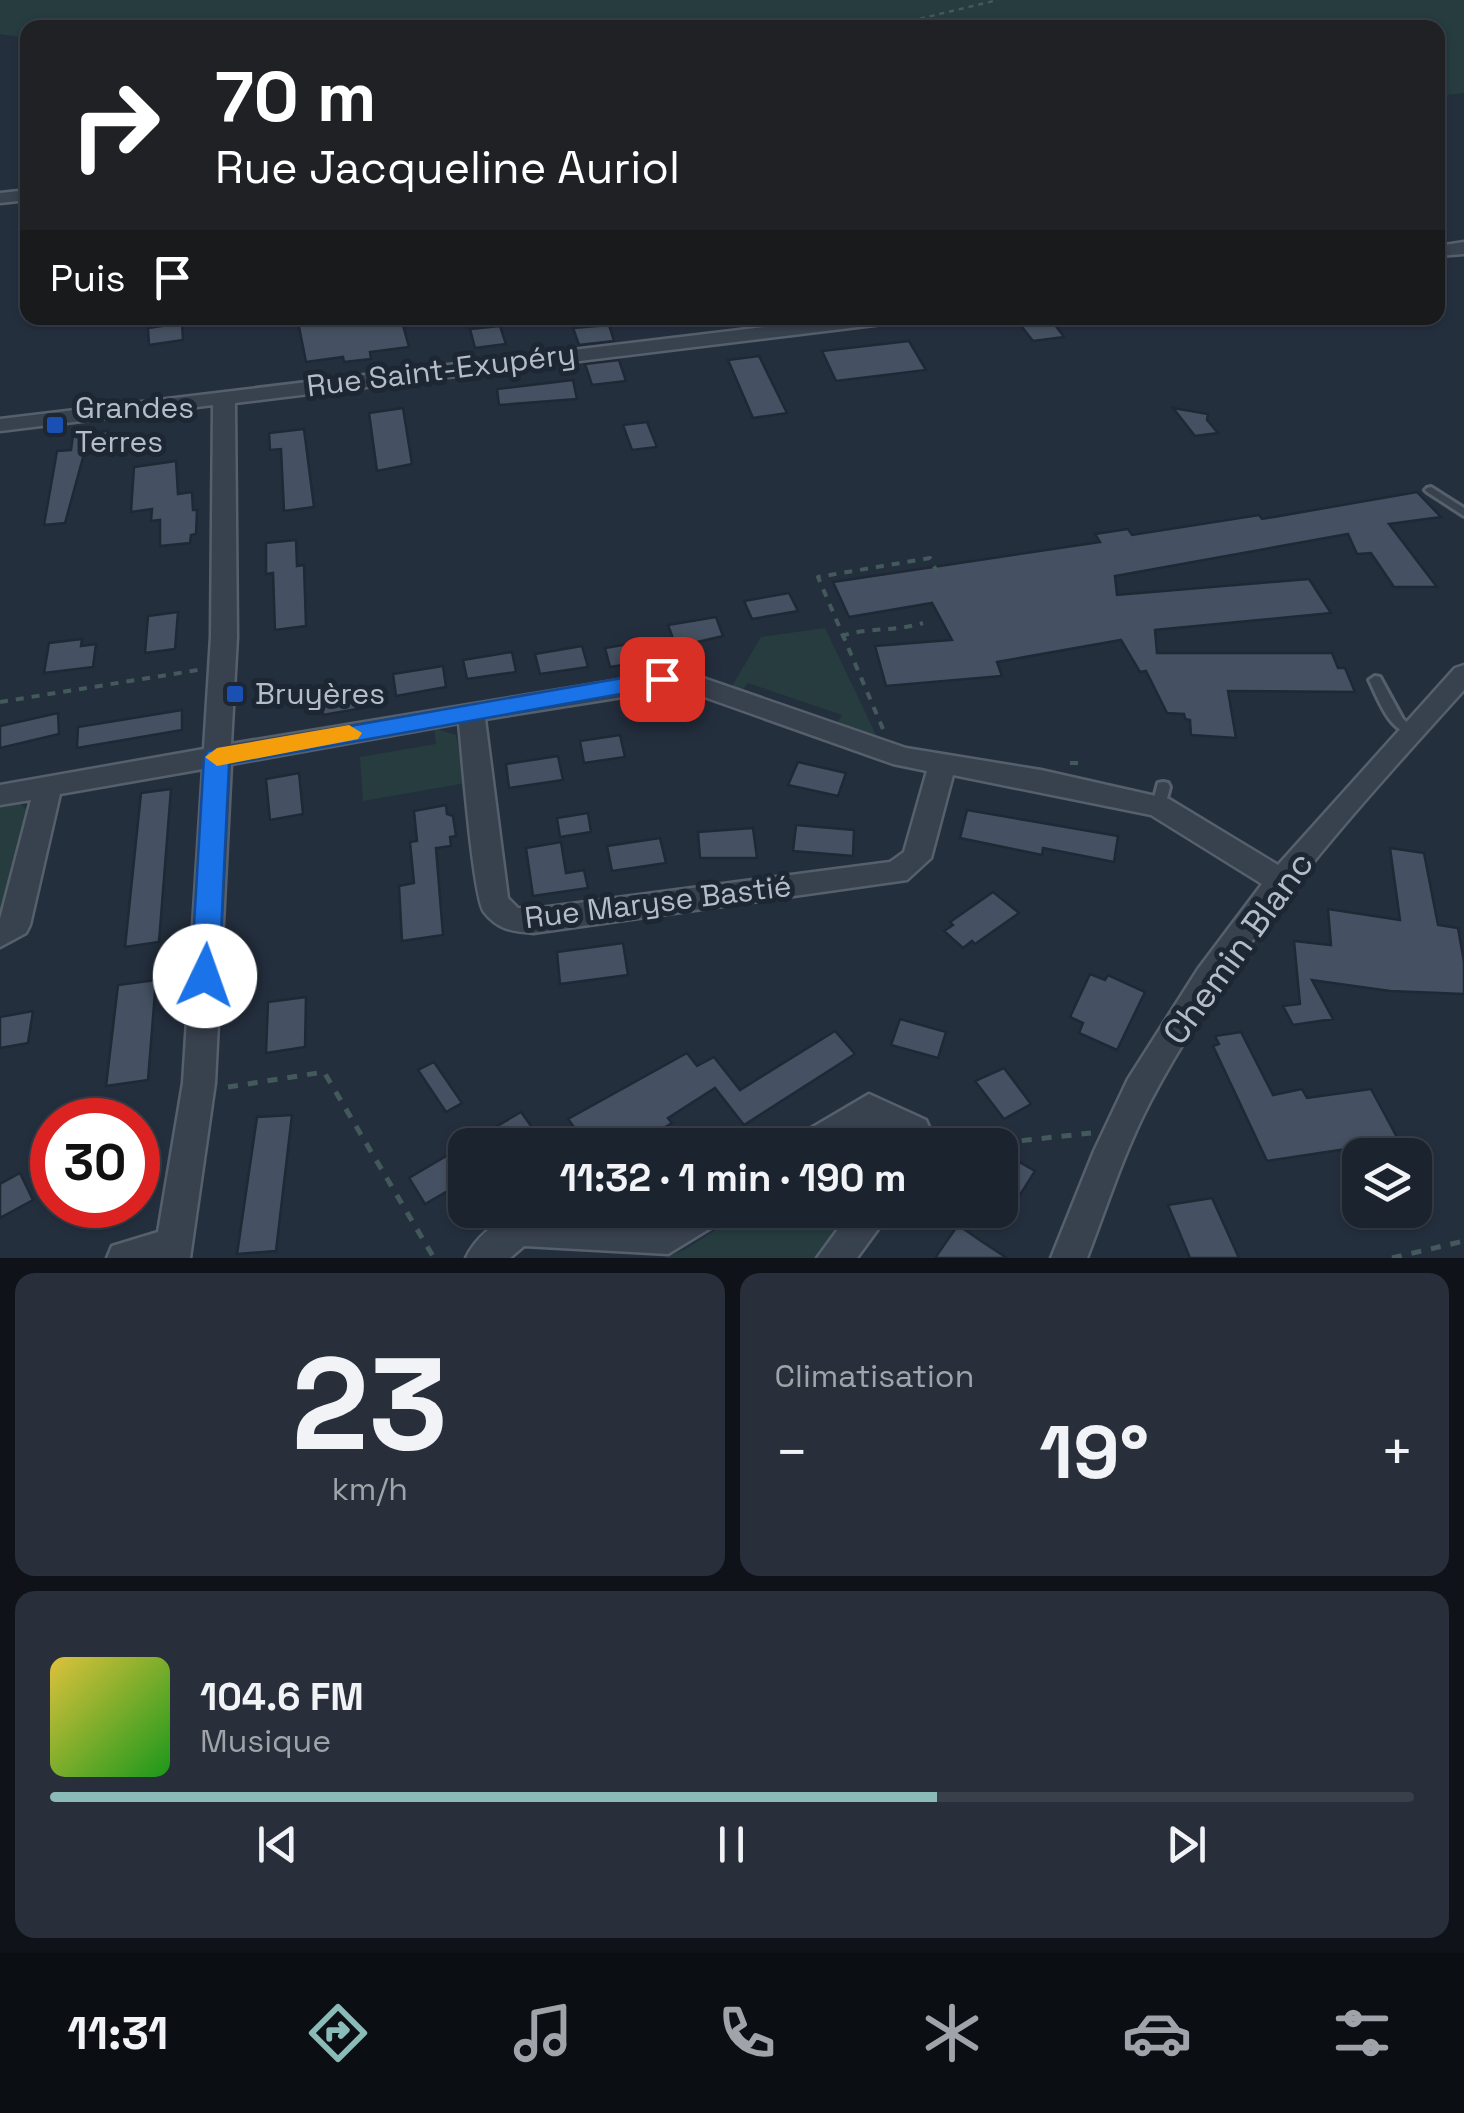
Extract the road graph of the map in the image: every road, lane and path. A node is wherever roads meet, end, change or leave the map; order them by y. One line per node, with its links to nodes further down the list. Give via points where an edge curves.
1 (998, 0): 2 (path)
2 (915, 20)
3 (824, 325): 4 (street, Rue Saint-Exupéry)
4 (224, 396): 5 (street, Rue Saint-Exupéry); 11 (street)
5 (0, 424)
6 (1431, 490): 7 (lane)
7 (1464, 513)
8 (937, 572): 10 (path, via 930,558 818,577)
9 (923, 622): 10 (path)
10 (841, 636): 17 (path)
11 (222, 667): 14 (path); 18 (street)
12 (1464, 674): 16 (street, Chemin Blanc)
13 (1376, 680): 16 (lane, via 1398,722)
14 (0, 702)
15 (472, 712): 18 (street); 19 (street, via 680,679 903,757); 19 (street, Rue Maryse Bastié, via 494,903 510,919 897,872 917,858)
16 (1411, 731): 24 (street, Chemin Blanc)
17 (886, 736)
18 (217, 757): 22 (street); 26 (street)
19 (942, 762): 24 (street, via 1161,796)
20 (1063, 763): 21 (path)
21 (1083, 763)
22 (48, 787): 23 (street); 25 (street, via 15,925)
23 (0, 795)
24 (1282, 882): 29 (street, Chemin Blanc, via 1177,1024)
25 (0, 935)
26 (198, 1092): 36 (street); 38 (path, via 324,1072)
27 (839, 1128): 28 (street, via 869,1109)
28 (908, 1128)
29 (1122, 1129): 30 (path); 41 (street, Chemin Blanc)
30 (1018, 1141)
31 (517, 1228): 33 (street, via 668,1237)
32 (517, 1228): 39 (street)
33 (682, 1228)
34 (859, 1228): 40 (street)
35 (1464, 1241): 42 (path)
36 (174, 1251): 37 (street)
37 (126, 1258)
38 (434, 1258)
39 (484, 1258)
40 (835, 1258)
41 (1069, 1258)
42 (1392, 1258)

